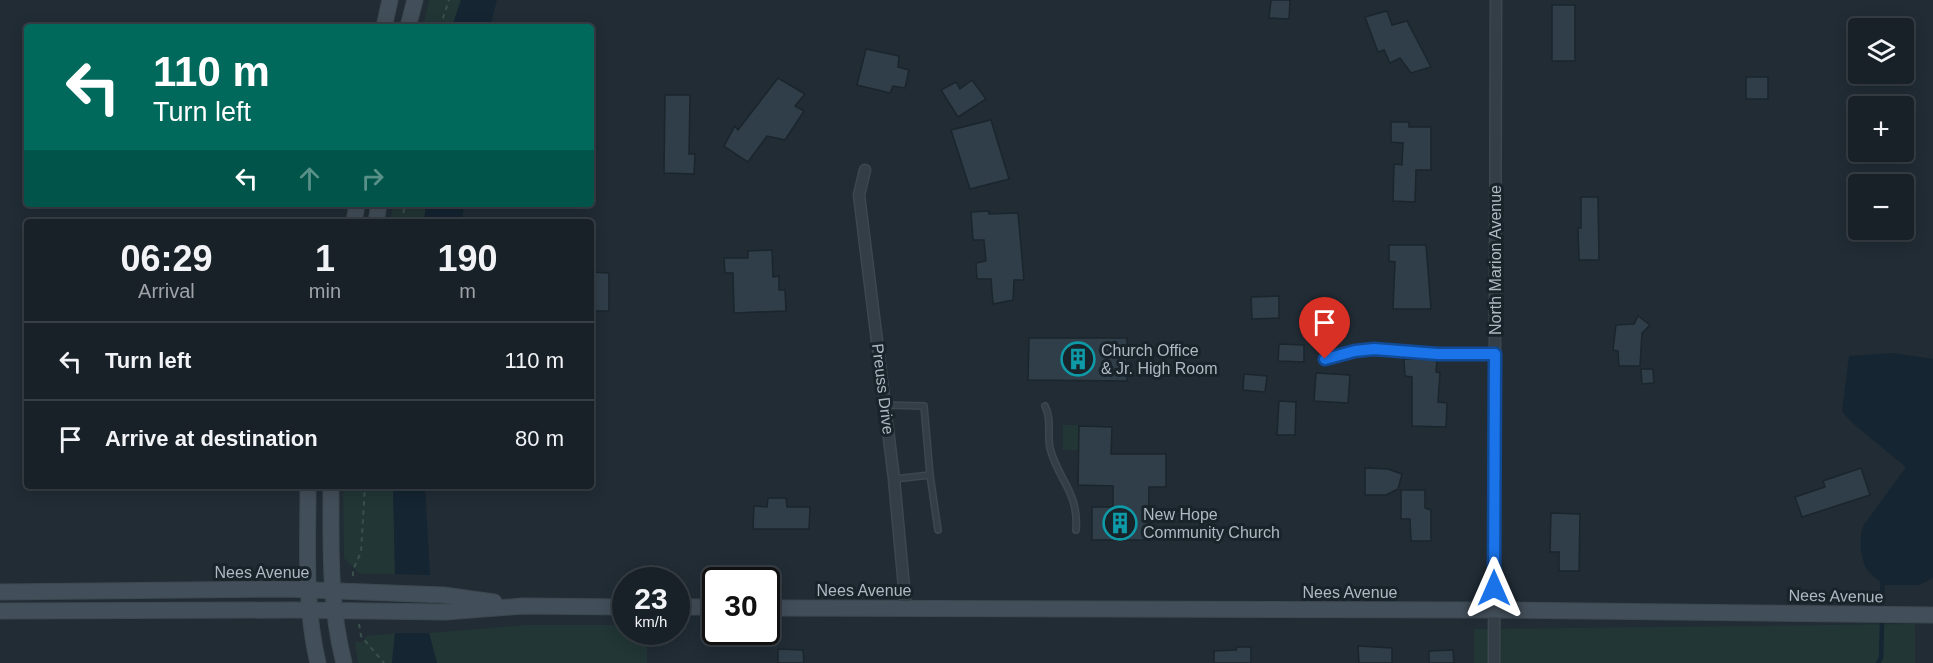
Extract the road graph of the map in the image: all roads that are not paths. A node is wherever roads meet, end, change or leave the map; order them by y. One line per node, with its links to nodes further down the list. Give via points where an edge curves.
1 (390, 0): 4 (main road)
2 (415, 0): 5 (main road)
3 (1496, 0): 7 (street, North Marion Avenue)
4 (385, 24)
5 (409, 24)
6 (865, 170): 9 (street, Preuss Drive, via 859,195)
7 (1495, 354): 8 (lane, via 1374,349); 24 (street, North Marion Avenue)
8 (1325, 359)
9 (885, 405): 11 (lane, via 924,406); 12 (street, Preuss Drive)
10 (1045, 406): 16 (lane, via 1050,448 1074,499)
11 (930, 476): 12 (lane); 15 (lane)
12 (894, 479): 23 (street, Preuss Drive)
13 (308, 489): 17 (main road)
14 (331, 489): 19 (main road)
15 (938, 530)
16 (1076, 530)
17 (308, 590): 18 (main road, Nees Avenue); 19 (main road, Nees Avenue); 26 (main road)
18 (0, 592)
19 (333, 592): 20 (main road, Nees Avenue, via 443,595); 27 (main road)
20 (523, 606): 21 (main road, Nees Avenue); 27 (main road, Nees Avenue, via 445,612)
21 (612, 607)
22 (780, 608): 23 (main road, Nees Avenue)
23 (906, 609): 24 (main road, Nees Avenue)
24 (1494, 610): 28 (main road, Nees Avenue); 31 (street, North Marion Avenue)
25 (0, 611): 26 (main road, Nees Avenue)
26 (309, 611): 27 (main road, Nees Avenue); 29 (main road)
27 (335, 611): 30 (main road)
28 (1933, 615)
29 (318, 663)
30 (344, 663)
31 (1494, 663)

